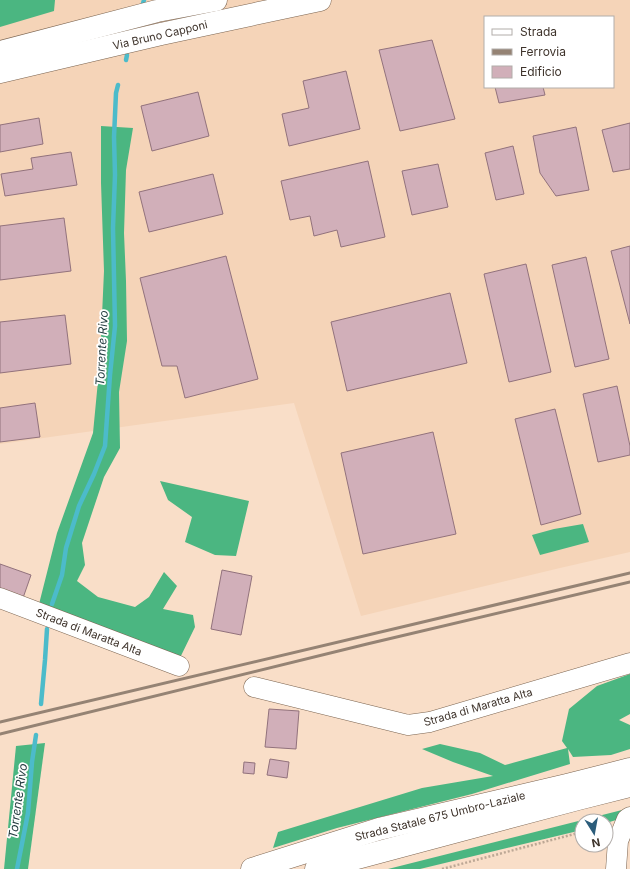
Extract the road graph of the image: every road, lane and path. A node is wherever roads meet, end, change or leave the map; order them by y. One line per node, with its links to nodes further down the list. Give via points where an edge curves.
1 (216, 0): 3 (main road, Via Bruno Capponi, via 157,11)
2 (320, 0): 4 (main road, Via Bruno Capponi)
3 (0, 52)
4 (0, 72)
5 (0, 598): 7 (street, Strada di Maratta Alta)
6 (630, 663): 8 (street, Strada di Maratta Alta, via 430,722 408,725)
7 (179, 666)
8 (254, 687)
9 (630, 769): 13 (main road, Strada Statale 675 Umbro-Laziale, via 379,829)
10 (630, 786): 14 (main road, Strada Statale 675 Umbro-Laziale)
11 (630, 817): 16 (street, via 618,841)
12 (574, 834): 15 (path)
13 (252, 869)
14 (316, 869)
15 (442, 869)
16 (616, 869)

